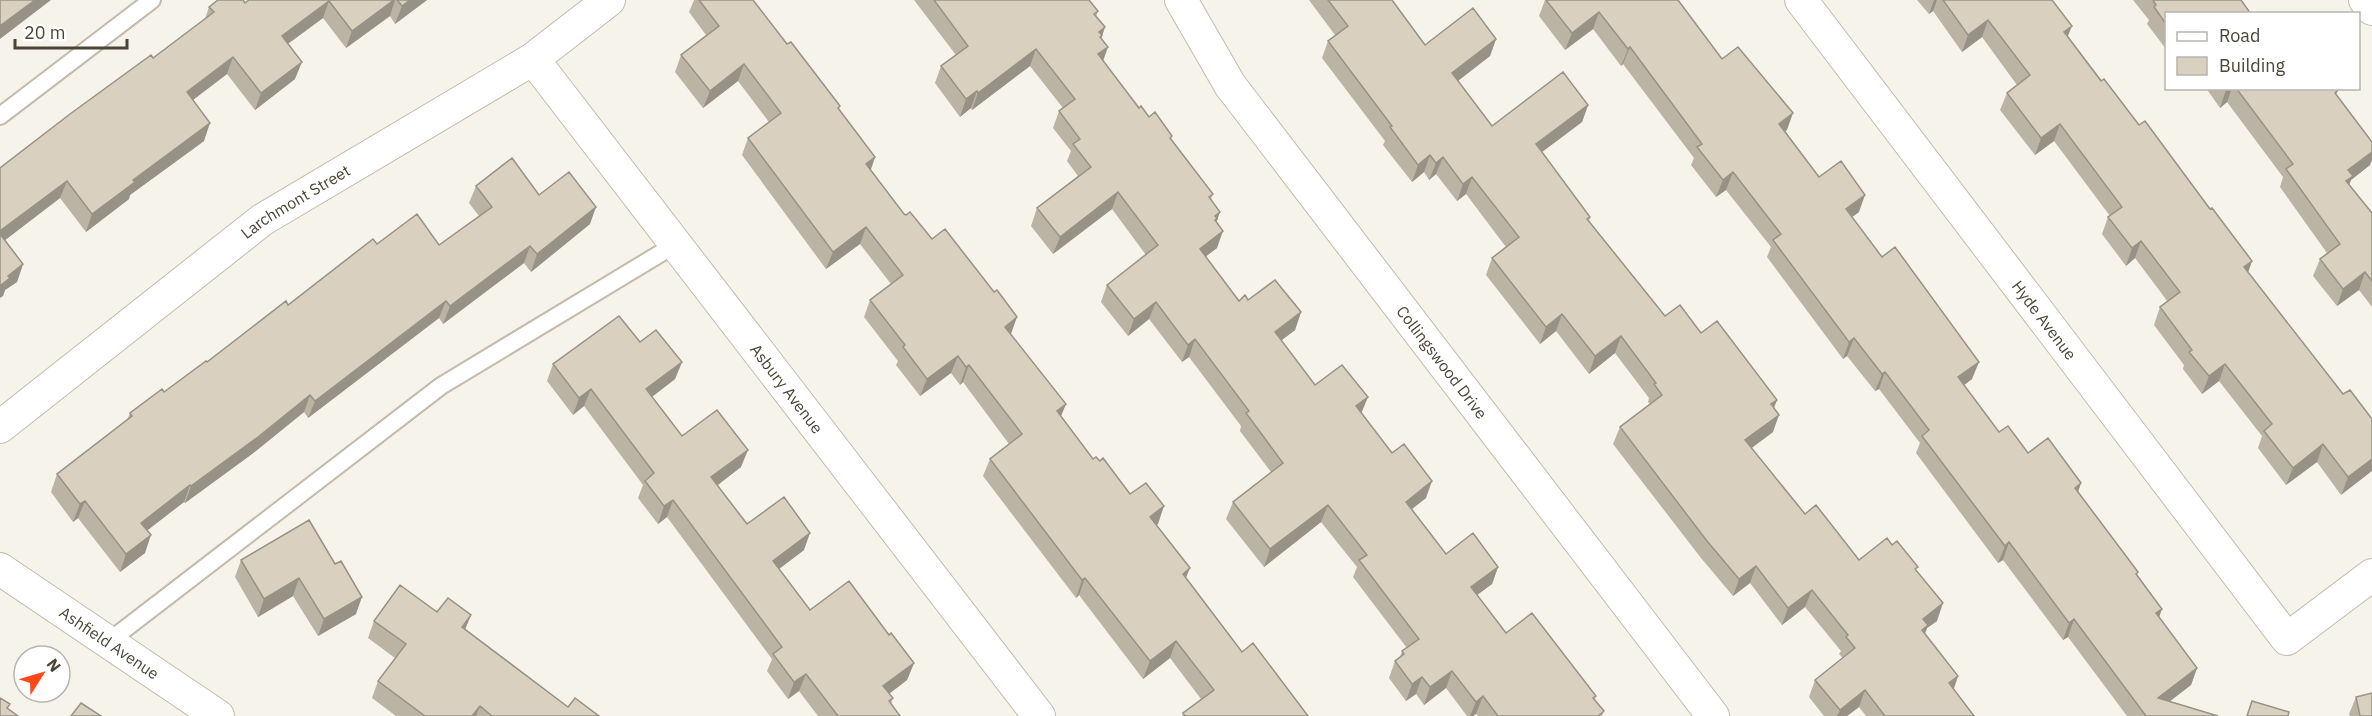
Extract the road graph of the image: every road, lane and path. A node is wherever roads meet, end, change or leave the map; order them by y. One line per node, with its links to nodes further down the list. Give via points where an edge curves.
1 (152, 0): 8 (lane)
2 (609, 0): 7 (street, Larchmont Street)
3 (1181, 0): 16 (street, Collingswood Drive, via 1230,85)
4 (1801, 0): 12 (street, Hyde Avenue, via 2287,639)
5 (2365, 0): 6 (street)
6 (2372, 9)
7 (533, 59): 9 (street, Asbury Avenue); 10 (street, Larchmont Street, via 262,220)
8 (0, 116)
9 (676, 244): 13 (lane, via 441,386); 15 (street, Asbury Avenue)
10 (0, 427)
11 (0, 569): 13 (street, Ashfield Avenue)
12 (2372, 575)
13 (108, 642): 14 (street, Ashfield Avenue)
14 (218, 716)
15 (1040, 716)
16 (1713, 716)

